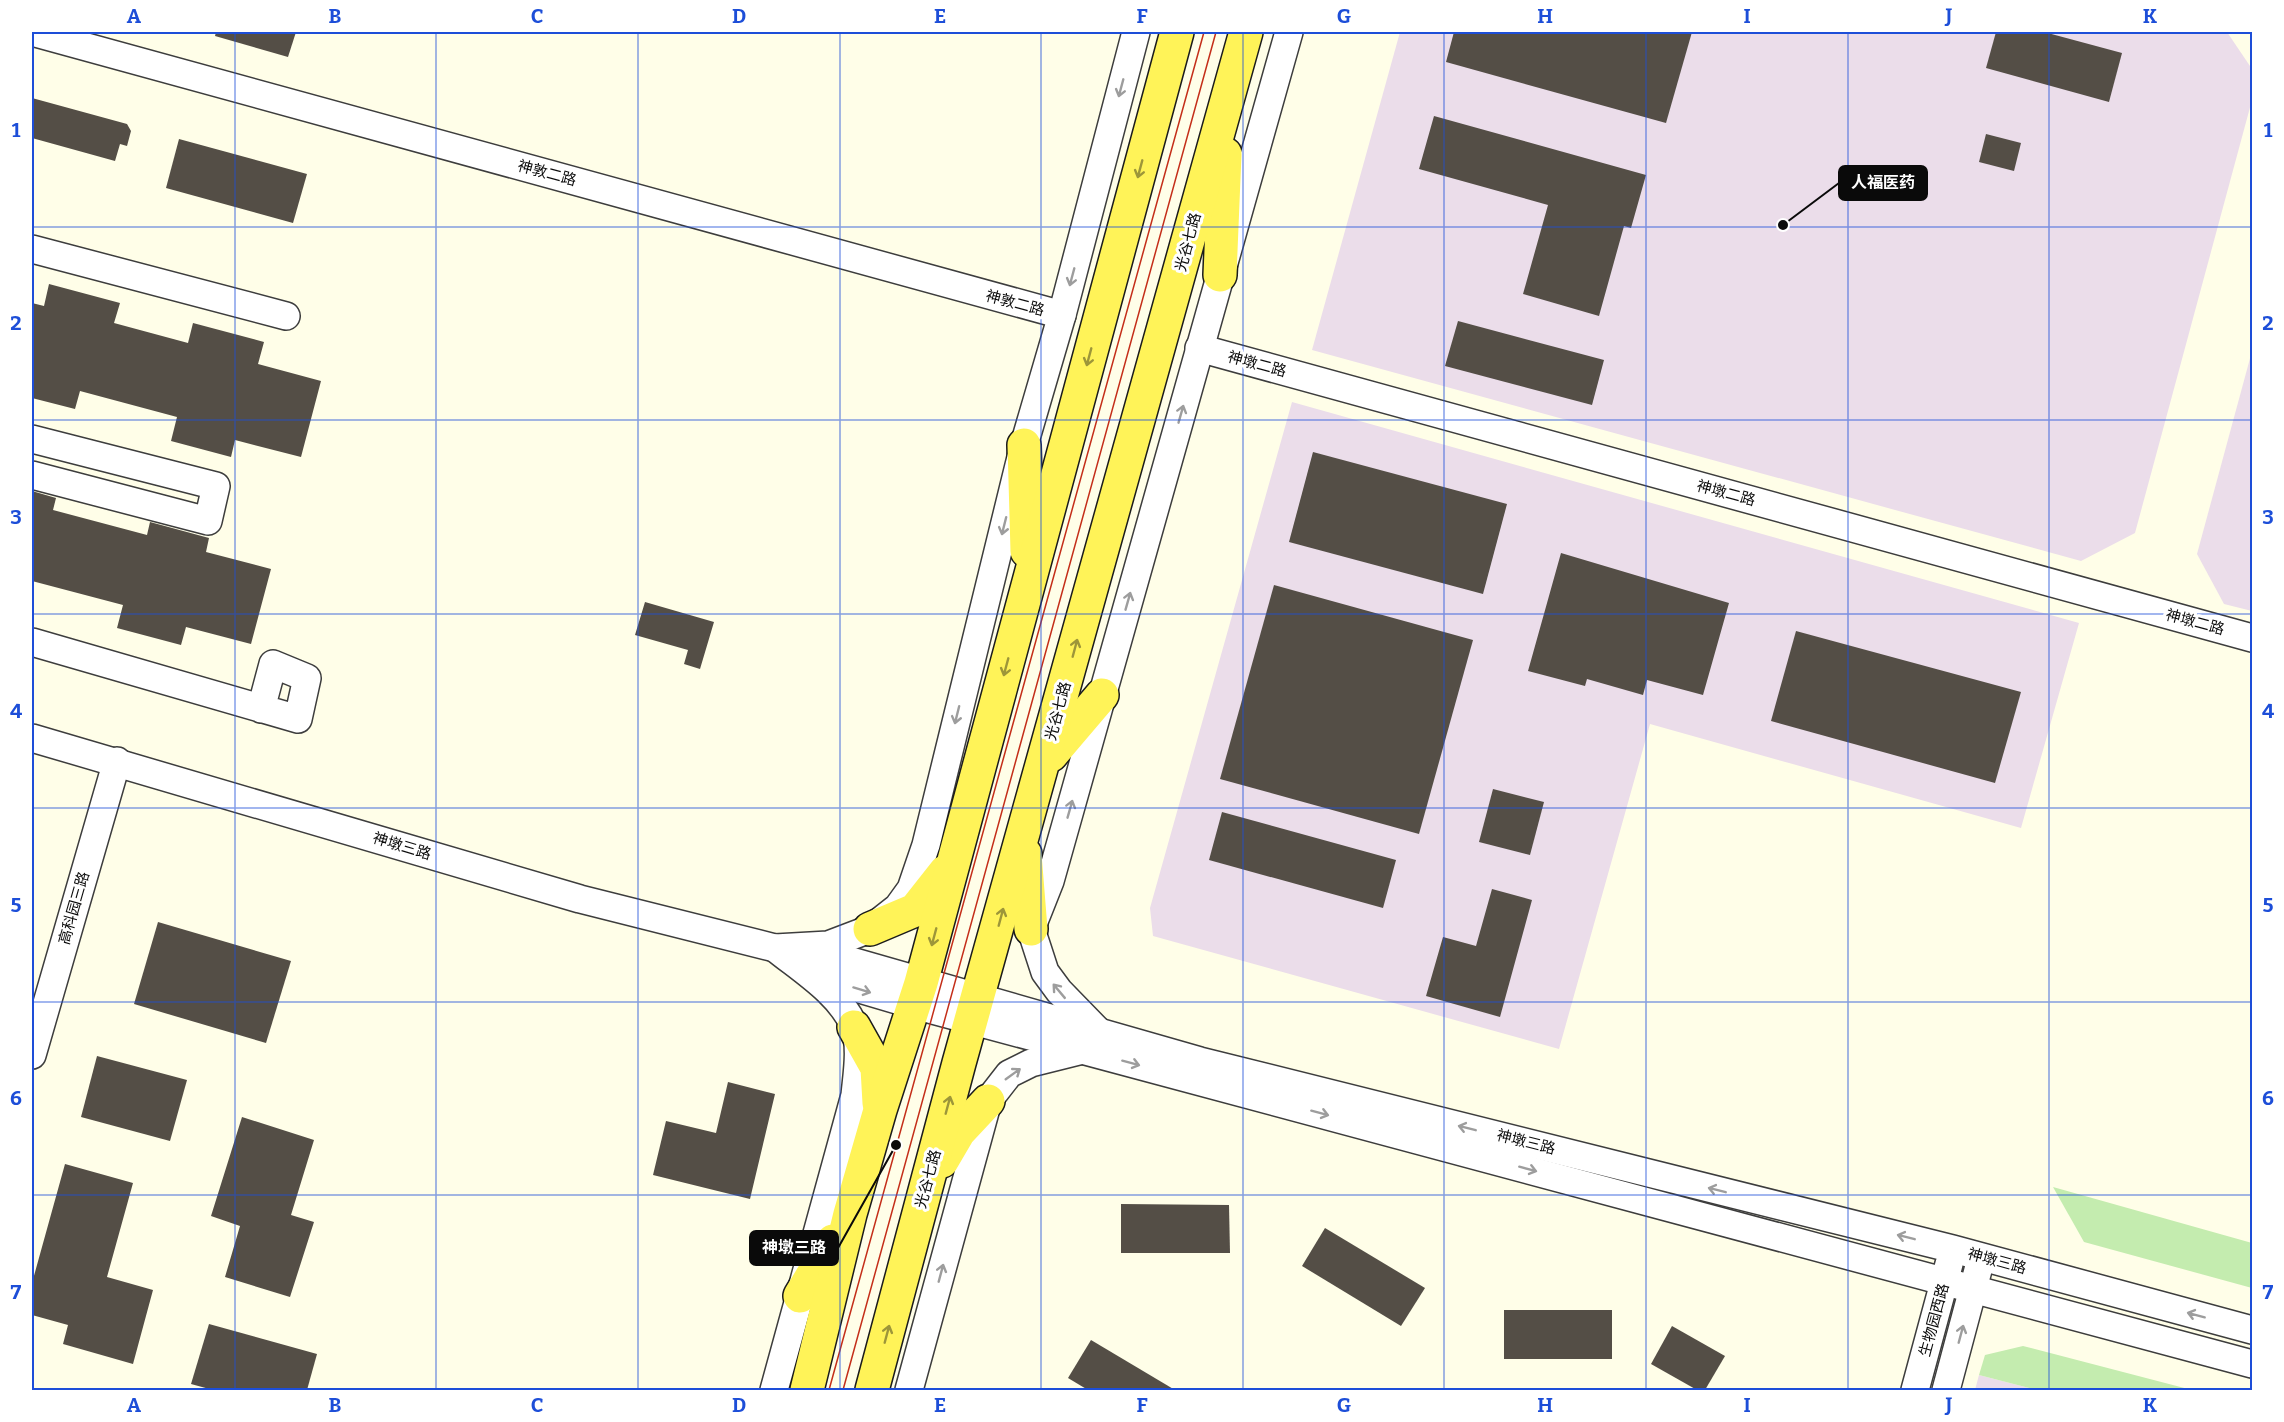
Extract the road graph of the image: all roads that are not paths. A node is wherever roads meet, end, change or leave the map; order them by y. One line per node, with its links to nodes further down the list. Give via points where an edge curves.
1 (32, 32): 9 (street, 神敦二路)
2 (1136, 32): 9 (street, one-way to 9)
3 (1177, 32): 15 (main road, one-way to 15)
4 (1246, 32): 6 (main road, 光谷七路)
5 (1288, 32): 8 (street)
6 (1228, 96): 8 (main road); 22 (main road, 光谷七路, one-way to 6)
7 (32, 249): 10 (street)
8 (1220, 275): 11 (street)
9 (1062, 315): 13 (street)
10 (286, 316)
11 (1199, 348): 16 (street, 神墩二路); 18 (street, one-way to 11)
12 (32, 439): 14 (street, via 216,486 208,521)
13 (1024, 445): 15 (main road); 25 (street, one-way to 25, via 922,856 911,889 898,907)
14 (32, 474)
15 (1028, 586): 23 (main road, one-way to 23)
16 (2253, 638)
17 (32, 642): 19 (street)
18 (1102, 695): 22 (main road); 26 (street, one-way to 18, via 1050,881)
19 (261, 709)
20 (32, 738): 21 (street, 神墩三路)
21 (117, 761): 27 (street, 神墩三路, via 580,899); 33 (street, 高科园三路)
22 (1044, 763): 24 (main road, 光谷七路)
23 (966, 820): 25 (main road, via 942,878 915,910); 29 (main road, one-way to 29)
24 (1023, 837): 26 (main road); 30 (main road, 光谷七路, one-way to 24)
25 (870, 929): 27 (street, via 828,945)
26 (1031, 929): 32 (street, one-way to 26, via 1045,972)
27 (788, 947): 28 (street); 29 (street, 神墩三路)
28 (806, 973): 29 (street, 神墩三路, one-way to 29); 31 (street, via 834,996)
29 (918, 994): 30 (street, 神墩三路); 35 (main road)
30 (975, 1008): 32 (street, 神墩三路); 36 (main road, 光谷七路, one-way to 30)
31 (854, 1027): 35 (main road, via 877,1068); 42 (street, via 858,1060 855,1095)
32 (1092, 1041): 34 (street, one-way to 32, via 1010,1074); 38 (street, 神墩三路, one-way to 32, via 1223,1067); 40 (street, 神墩三路, one-way to 40)
33 (32, 1055)
34 (988, 1101): 36 (main road, via 959,1132); 48 (street, one-way to 34)
35 (880, 1110): 37 (main road)
36 (926, 1188): 45 (main road, 光谷七路, one-way to 36)
37 (850, 1214): 42 (main road); 47 (main road)
38 (1953, 1249): 39 (street, 神墩三路); 40 (street, 生物园西路)
39 (1981, 1256): 41 (street, 生物园西路); 43 (street, 神墩三路, one-way to 39)
40 (1945, 1280): 41 (street, 神墩三路); 49 (street, 生物园西路)
41 (1973, 1288): 44 (street, 神墩三路); 50 (street, 生物园西路, one-way to 41)
42 (800, 1296): 46 (street)
43 (2253, 1330)
44 (2253, 1364)
45 (875, 1384)
46 (774, 1390)
47 (807, 1390)
48 (909, 1390)
49 (1915, 1390)
50 (1946, 1390)

